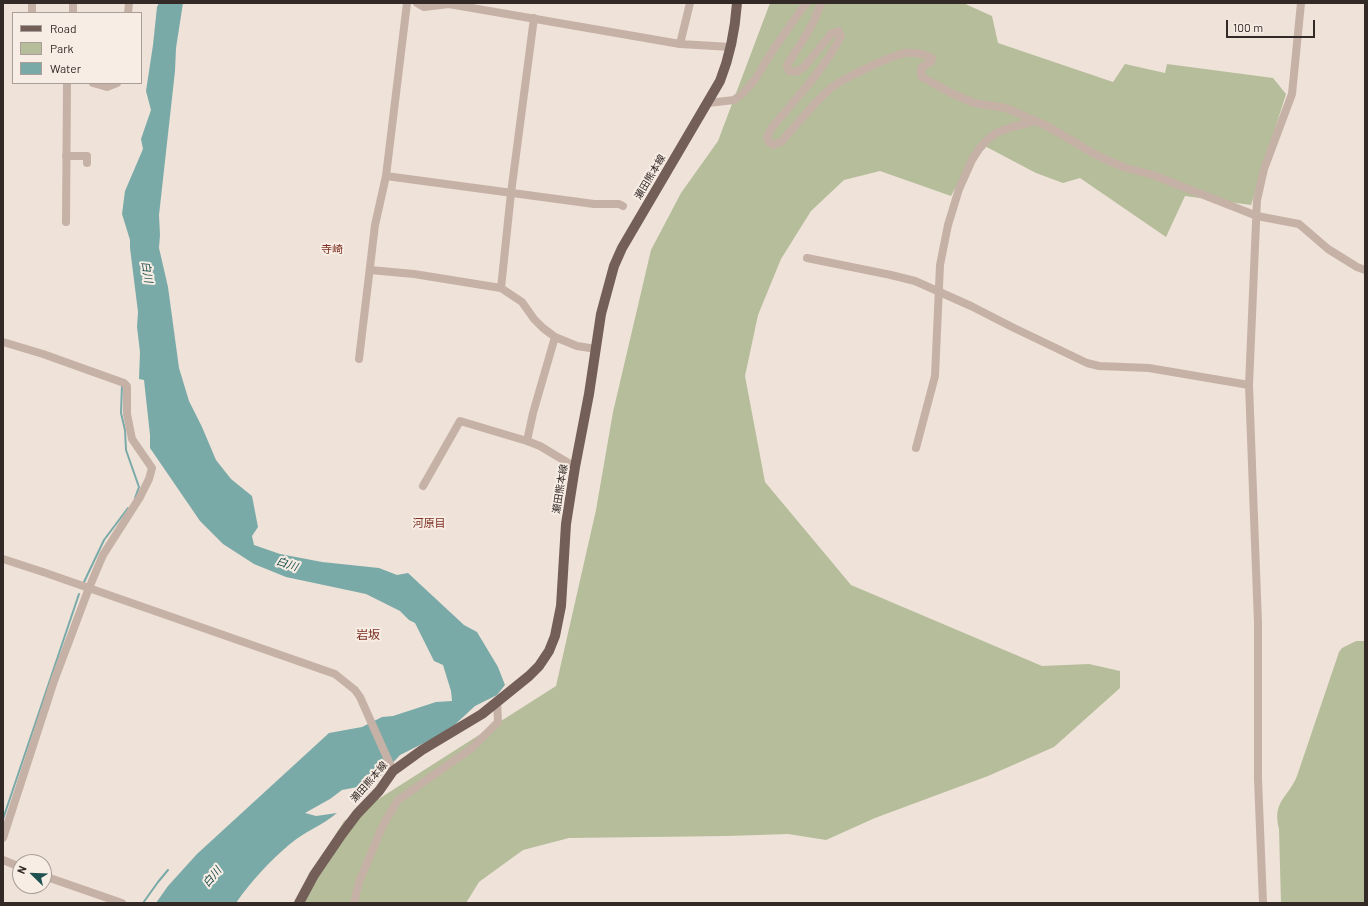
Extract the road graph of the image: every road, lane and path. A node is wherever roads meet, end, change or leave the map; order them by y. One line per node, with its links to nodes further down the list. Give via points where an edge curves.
1 (408, 3): 18 (street)
2 (417, 3): 8 (street, via 424,7 449,4)
3 (690, 3): 9 (street)
4 (737, 3): 10 (main road, 瀬田熊本線)
5 (807, 3): 14 (street, via 748,89 734,100)
6 (822, 3): 15 (street, via 806,37 787,66 789,70 796,72 804,67 832,33 838,31 841,36 811,81 771,129 767,137 773,145 781,142 832,87 871,66 906,53 924,54 932,58 931,62 922,67 922,77 951,93 974,103 1006,108)
7 (1301, 3): 21 (street, via 1292,94 1264,169 1257,200)
8 (534, 18): 9 (street); 19 (street)
9 (680, 44): 10 (street)
10 (731, 47): 14 (main road, 瀬田熊本線, via 720,81)
11 (67, 84): 16 (street)
12 (96, 84): 13 (street, via 107,87)
13 (116, 84)
14 (708, 103): 30 (main road, 瀬田熊本線, via 614,266 606,290)
15 (1036, 121): 21 (street, via 1123,167 1153,175); 27 (street, via 996,133 972,160 948,224 940,265)
16 (66, 156): 17 (street, via 87,156); 22 (street)
17 (88, 163)
18 (386, 176): 19 (street); 24 (street, via 375,225)
19 (511, 193): 20 (street); 26 (street)
20 (623, 206)
21 (1257, 216): 25 (street, via 1299,224 1328,249 1357,268); 32 (street)
22 (66, 222)
23 (807, 258): 27 (street, via 891,275)
24 (370, 270): 26 (street, via 414,274); 31 (street)
25 (1365, 270)
26 (501, 288): 28 (street, via 522,302 534,319)
27 (939, 290): 32 (street, via 1087,363 1099,366 1149,368); 34 (street, via 935,376)
28 (555, 337): 30 (street, via 576,346); 33 (street)
29 (3, 342): 38 (street, via 115,379 127,386 127,414 132,439 152,470 140,497 103,555)
30 (596, 349): 35 (main road, 瀬田熊本線)
31 (359, 359)
32 (1249, 385): 46 (street, via 1258,623 1258,778)
33 (527, 440): 35 (street); 36 (street, via 460,421)
34 (916, 448)
35 (575, 467): 39 (main road, 瀬田熊本線, via 565,536 561,606 555,636 539,666)
36 (423, 486)
37 (3, 559): 38 (street)
38 (89, 588): 40 (street, via 335,674 355,690 360,698); 41 (street, via 54,681)
39 (496, 702): 40 (main road, 瀬田熊本線, via 482,714); 45 (street, via 498,722 472,748 398,800 380,832 359,882)
40 (392, 769): 44 (main road, 瀬田熊本線, via 379,791 342,834 314,875)
41 (3, 838)
42 (52, 879): 43 (street)
43 (122, 903)
44 (299, 903)
45 (354, 903)
46 (1263, 903)

